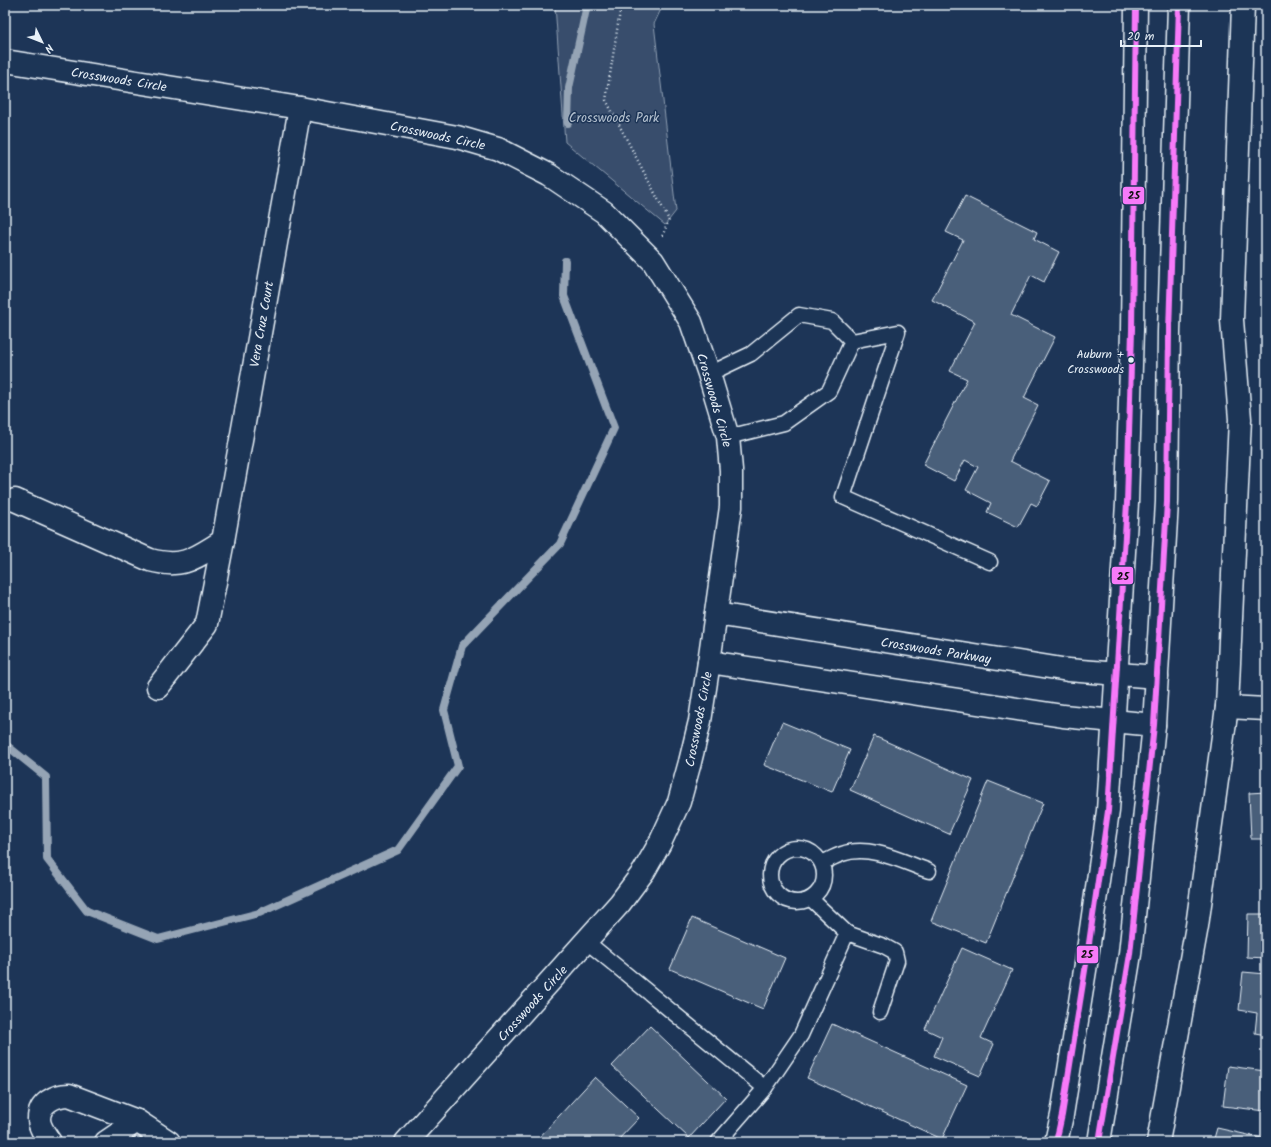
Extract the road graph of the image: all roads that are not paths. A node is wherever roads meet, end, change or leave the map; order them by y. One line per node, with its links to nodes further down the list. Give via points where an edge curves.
1 (1136, 5): 14 (street, via 1127,503)
2 (1180, 5): 15 (street, via 1169,340 1167,502)
3 (1243, 5): 17 (street, via 1232,320 1240,419)
4 (5, 60): 5 (street, Crosswoods Circle)
5 (300, 108): 7 (street, Crosswoods Circle, via 457,137 498,149 527,162 577,192 604,212 653,261 691,322); 10 (street, Vera Cruz Court)
6 (852, 341): 7 (lane, via 832,321 799,315 751,354); 8 (lane, via 829,392 784,423); 11 (lane, via 898,332 843,497)
7 (710, 374): 8 (street, Crosswoods Circle)
8 (728, 437): 12 (street, Crosswoods Circle, via 732,470 731,507)
9 (15, 500): 10 (street, via 150,560 168,565 189,561)
10 (223, 541): 16 (street, Vera Cruz Court, via 207,624)
11 (990, 562)
12 (716, 614): 13 (street, Crosswoods Circle); 14 (street, Crosswoods Parkway, via 1068,670)
13 (709, 662): 19 (street, via 1063,716); 25 (street, Crosswoods Circle, via 700,721 676,809 644,871)
14 (1116, 674): 15 (street, Crosswoods Parkway); 19 (street)
15 (1157, 677): 20 (street)
16 (158, 687)
17 (1227, 708): 18 (street); 36 (street, via 1196,926)
18 (1266, 709)
19 (1112, 721): 20 (street); 34 (street, via 1108,811 1086,964)
20 (1154, 725): 35 (street, via 1130,954)
21 (822, 863): 22 (lane, via 843,853 875,852); 23 (lane, via 825,877 821,890); 23 (lane, via 813,852 799,847 785,850 774,860 769,874 772,888 782,898 796,903)
22 (929, 871)
23 (811, 899): 24 (lane)
24 (847, 933): 26 (lane, via 894,952 897,961); 27 (lane, via 801,1035)
25 (586, 942): 27 (lane); 32 (street, Crosswoods Circle)
26 (880, 1012)
27 (765, 1088): 33 (lane)
28 (137, 1120): 29 (street, via 68,1095 60,1095 50,1099 42,1107 39,1119); 30 (street); 31 (street)
29 (50, 1142)
30 (106, 1142)
31 (169, 1142)
32 (406, 1142)
33 (718, 1142)
34 (1056, 1142)
35 (1099, 1142)
36 (1158, 1142)

